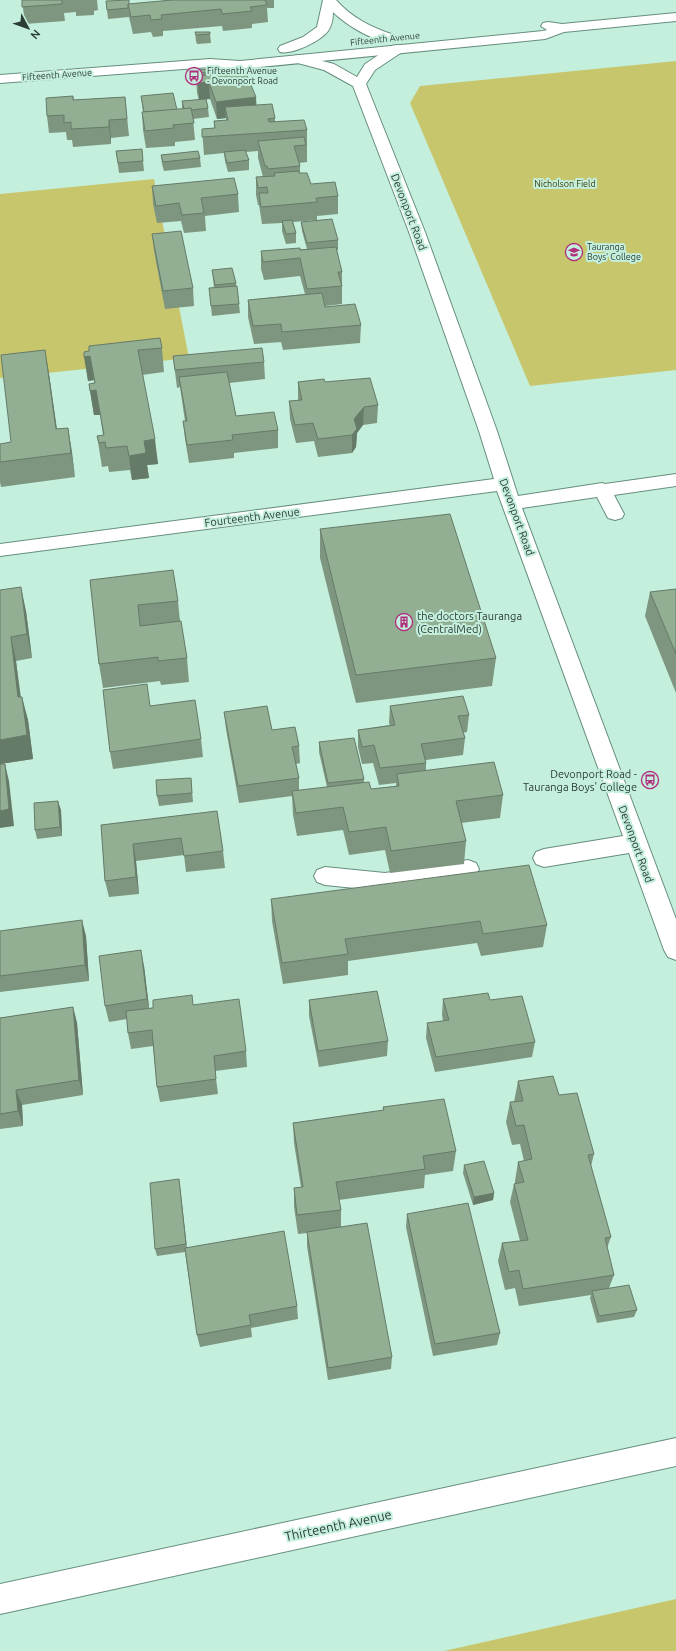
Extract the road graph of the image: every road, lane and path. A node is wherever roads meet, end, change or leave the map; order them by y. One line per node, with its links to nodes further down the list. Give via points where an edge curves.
1 (329, 0): 3 (street, via 356,26); 4 (street, via 325,26 320,32)
2 (676, 17): 3 (street, Fifteenth Avenue, via 562,28 545,35)
3 (393, 44): 4 (street, Fifteenth Avenue); 5 (street, Fifteenth Avenue); 8 (street, via 370,67)
4 (286, 49): 6 (street, Fifteenth Avenue, via 237,53)
5 (299, 59): 6 (street, Fifteenth Avenue, via 240,65); 8 (street, via 329,67)
6 (210, 63): 7 (street, Fifteenth Avenue)
7 (0, 79)
8 (358, 84): 10 (street, Devonport Road, via 417,232 488,431)
9 (676, 480): 11 (street)
10 (504, 484): 12 (street, Devonport Road); 14 (street, Fourteenth Avenue)
11 (602, 489): 12 (street); 13 (street)
12 (511, 503): 15 (street, Devonport Road)
13 (615, 514)
14 (0, 550)
15 (635, 843): 16 (street); 19 (street, Devonport Road)
16 (544, 858)
17 (468, 869): 18 (street, via 385,882)
18 (325, 876)
19 (676, 950)
20 (676, 1452): 21 (street, Thirteenth Avenue)
21 (0, 1599)

